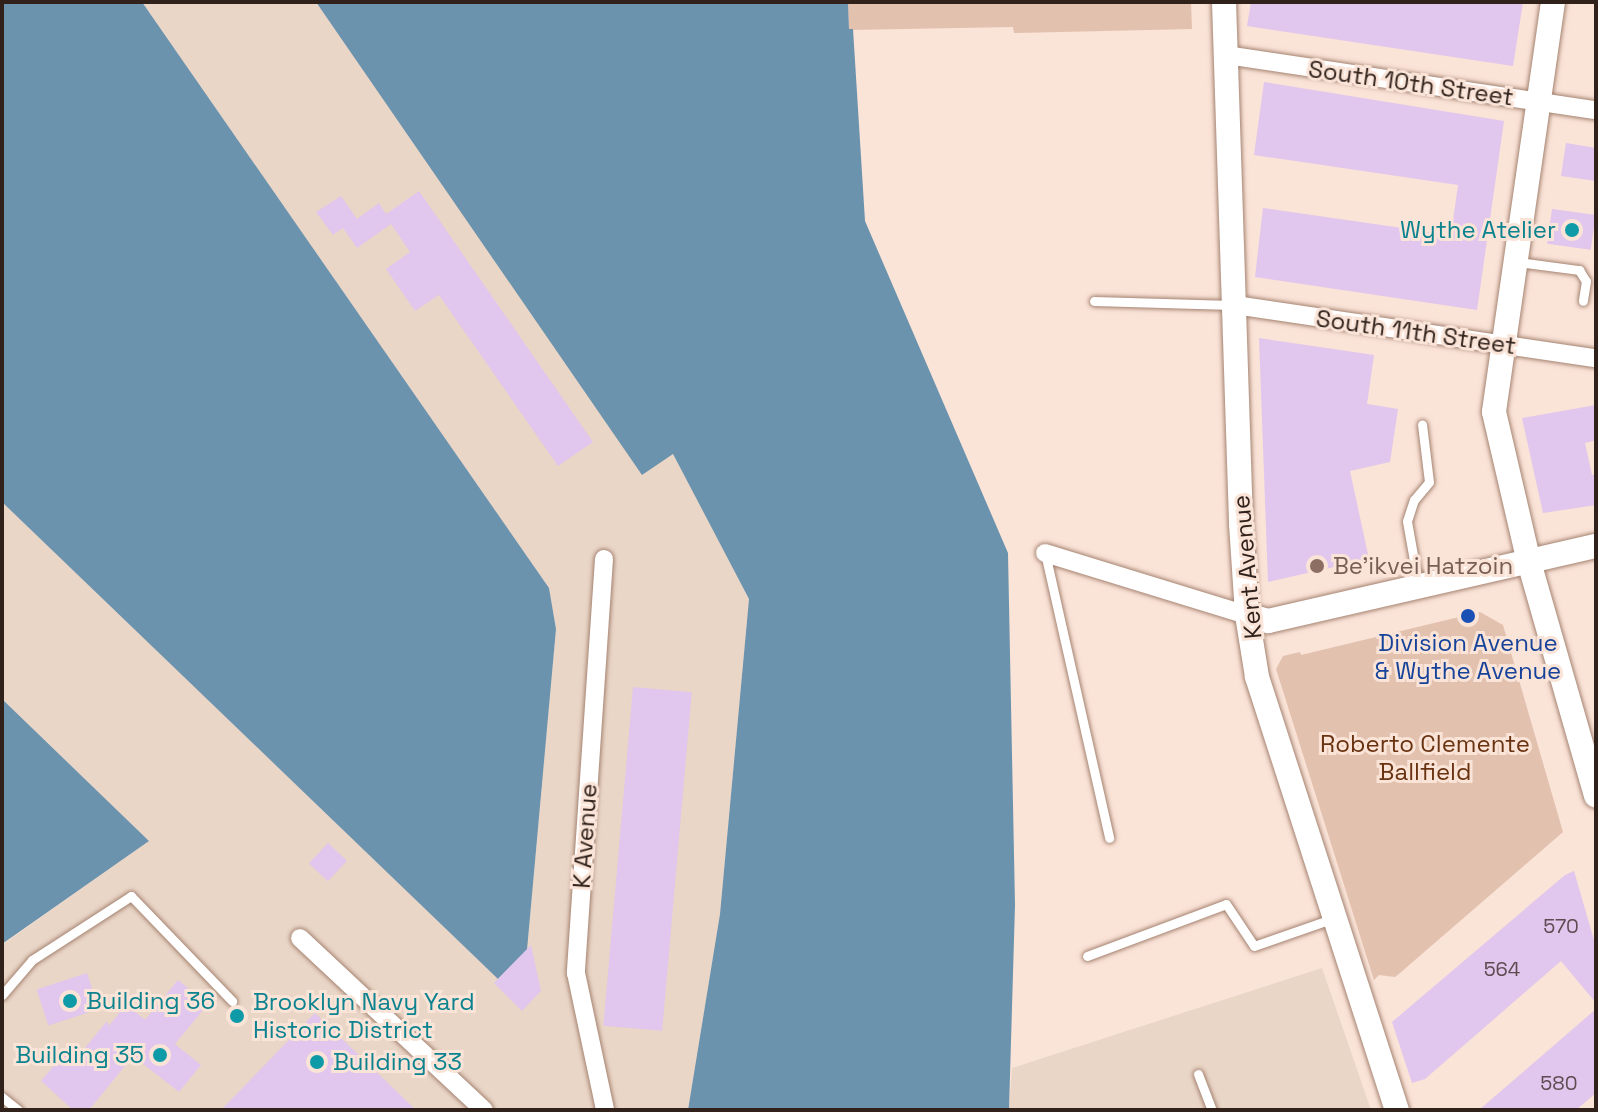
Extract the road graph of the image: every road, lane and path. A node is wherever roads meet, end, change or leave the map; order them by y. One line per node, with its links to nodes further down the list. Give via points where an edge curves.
1 (1224, 2): 3 (main road, Kent Avenue)
2 (1553, 2): 4 (main road)
3 (1226, 55): 4 (street, South 10th Street); 9 (main road, Kent Avenue)
4 (1539, 102): 5 (street, South 10th Street); 6 (main road)
5 (1596, 110)
6 (1515, 261): 8 (lane, via 1579,270 1586,281); 10 (main road)
7 (1094, 301): 9 (lane)
8 (1583, 301)
9 (1235, 305): 10 (street, South 11th Street); 18 (main road, Kent Avenue)
10 (1502, 344): 11 (street, South 11th Street); 16 (main road, via 1494,412)
11 (1596, 358)
12 (1422, 424): 17 (lane, via 1429,482 1414,500 1407,521)
13 (1596, 546): 16 (main road)
14 (1045, 553): 18 (street); 20 (lane)
15 (604, 559): 30 (street, K Avenue, via 576,973)
16 (1529, 562): 17 (main road); 19 (main road)
17 (1419, 587): 18 (main road, via 1268,621)
18 (1247, 615): 21 (main road, Kent Avenue, via 1257,677)
19 (1595, 789)
20 (1109, 838)
21 (1334, 918): 23 (lane, via 1254,946 1226,904); 32 (main road, Kent Avenue)
22 (300, 938): 29 (street)
23 (1087, 956)
24 (2, 995): 25 (lane, via 32,960 131,896)
25 (232, 1001)
26 (1198, 1074): 31 (lane)
27 (2, 1097): 28 (lane)
28 (18, 1110)
29 (484, 1110)
30 (605, 1110)
31 (1212, 1110)
32 (1397, 1110)

